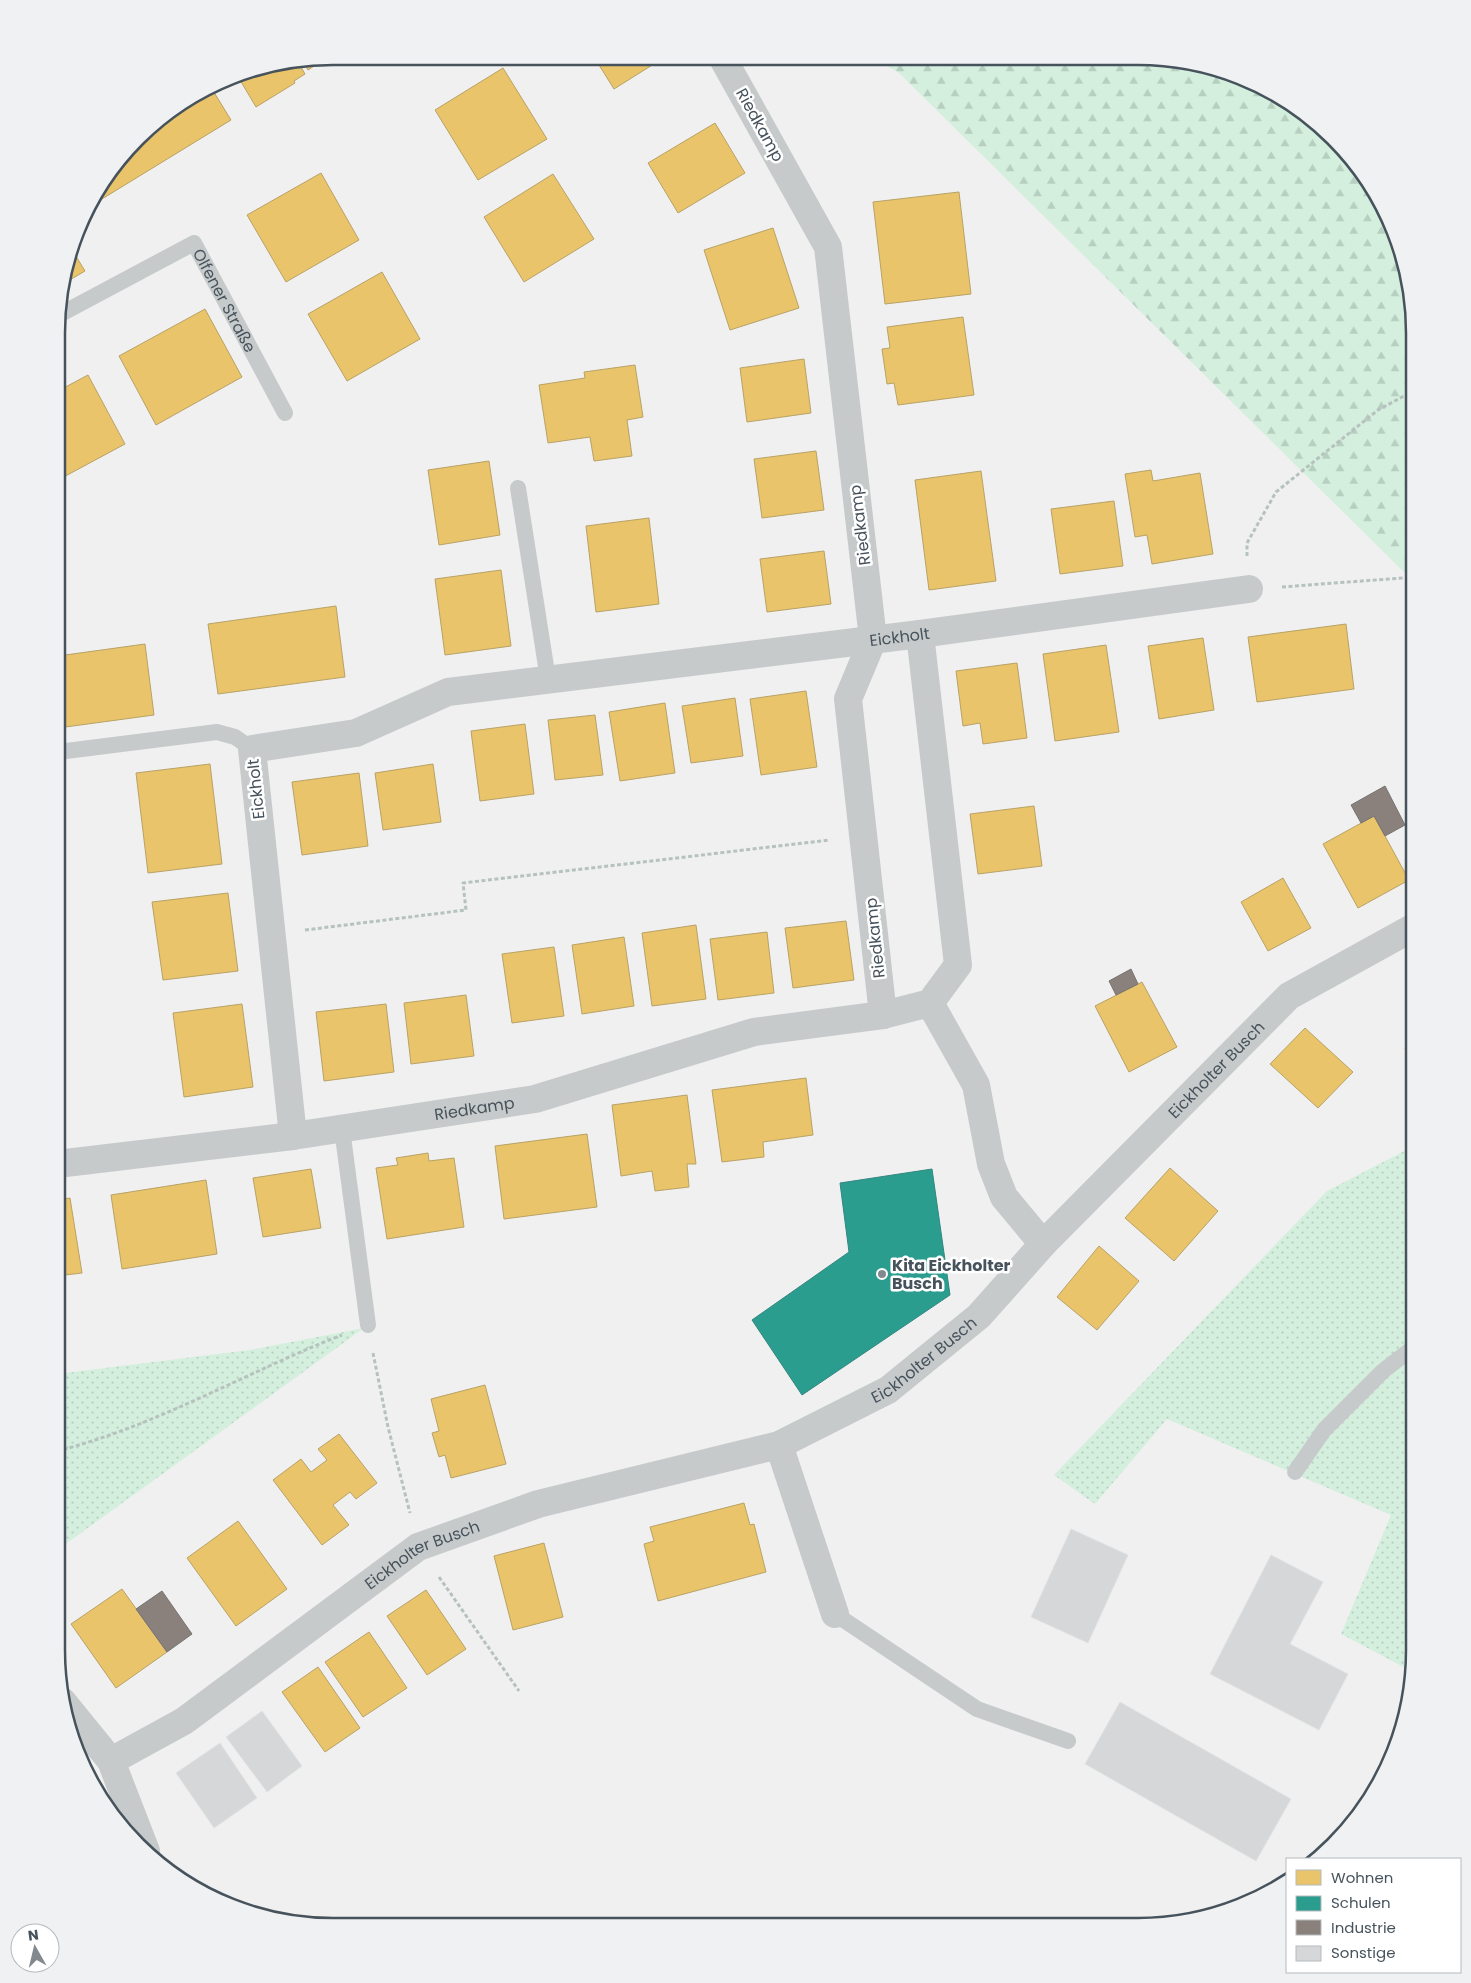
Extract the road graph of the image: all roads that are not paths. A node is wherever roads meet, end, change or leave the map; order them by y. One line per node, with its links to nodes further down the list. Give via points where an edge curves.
1 (726, 65): 7 (street, Riedkamp, via 828,247)
2 (66, 311): 3 (lane, Olfener Straße, via 194,243)
3 (285, 413)
4 (518, 488): 8 (lane)
5 (1249, 589): 6 (street, Eickholt)
6 (920, 634): 7 (street, Eickholt); 12 (street, via 958,964)
7 (873, 639): 8 (street, Eickholt); 13 (street, Riedkamp, via 848,699)
8 (548, 678): 9 (street, Eickholt, via 448,692 356,733)
9 (252, 749): 10 (lane, via 235,736 218,732); 15 (street, Eickholt)
10 (65, 751)
11 (1406, 931): 17 (street, Eickholter Busch, via 1289,996)
12 (930, 1003): 13 (street, Riedkamp); 17 (street, via 976,1085 991,1164 1004,1197)
13 (883, 1015): 14 (street, Riedkamp, via 754,1032 535,1099)
14 (342, 1129): 15 (street, Riedkamp); 18 (lane)
15 (293, 1136): 16 (street, Riedkamp)
16 (65, 1163)
17 (1043, 1244): 20 (street, Eickholter Busch, via 979,1316 888,1390)
18 (368, 1325)
19 (1406, 1353): 21 (lane, via 1324,1430)
20 (779, 1444): 22 (street); 25 (street, Eickholter Busch, via 538,1504 418,1547 184,1721)
21 (1295, 1472)
22 (835, 1614): 24 (lane, via 977,1708)
23 (73, 1714): 25 (street)
24 (1068, 1741)
25 (111, 1761): 26 (street)
26 (140, 1835)

